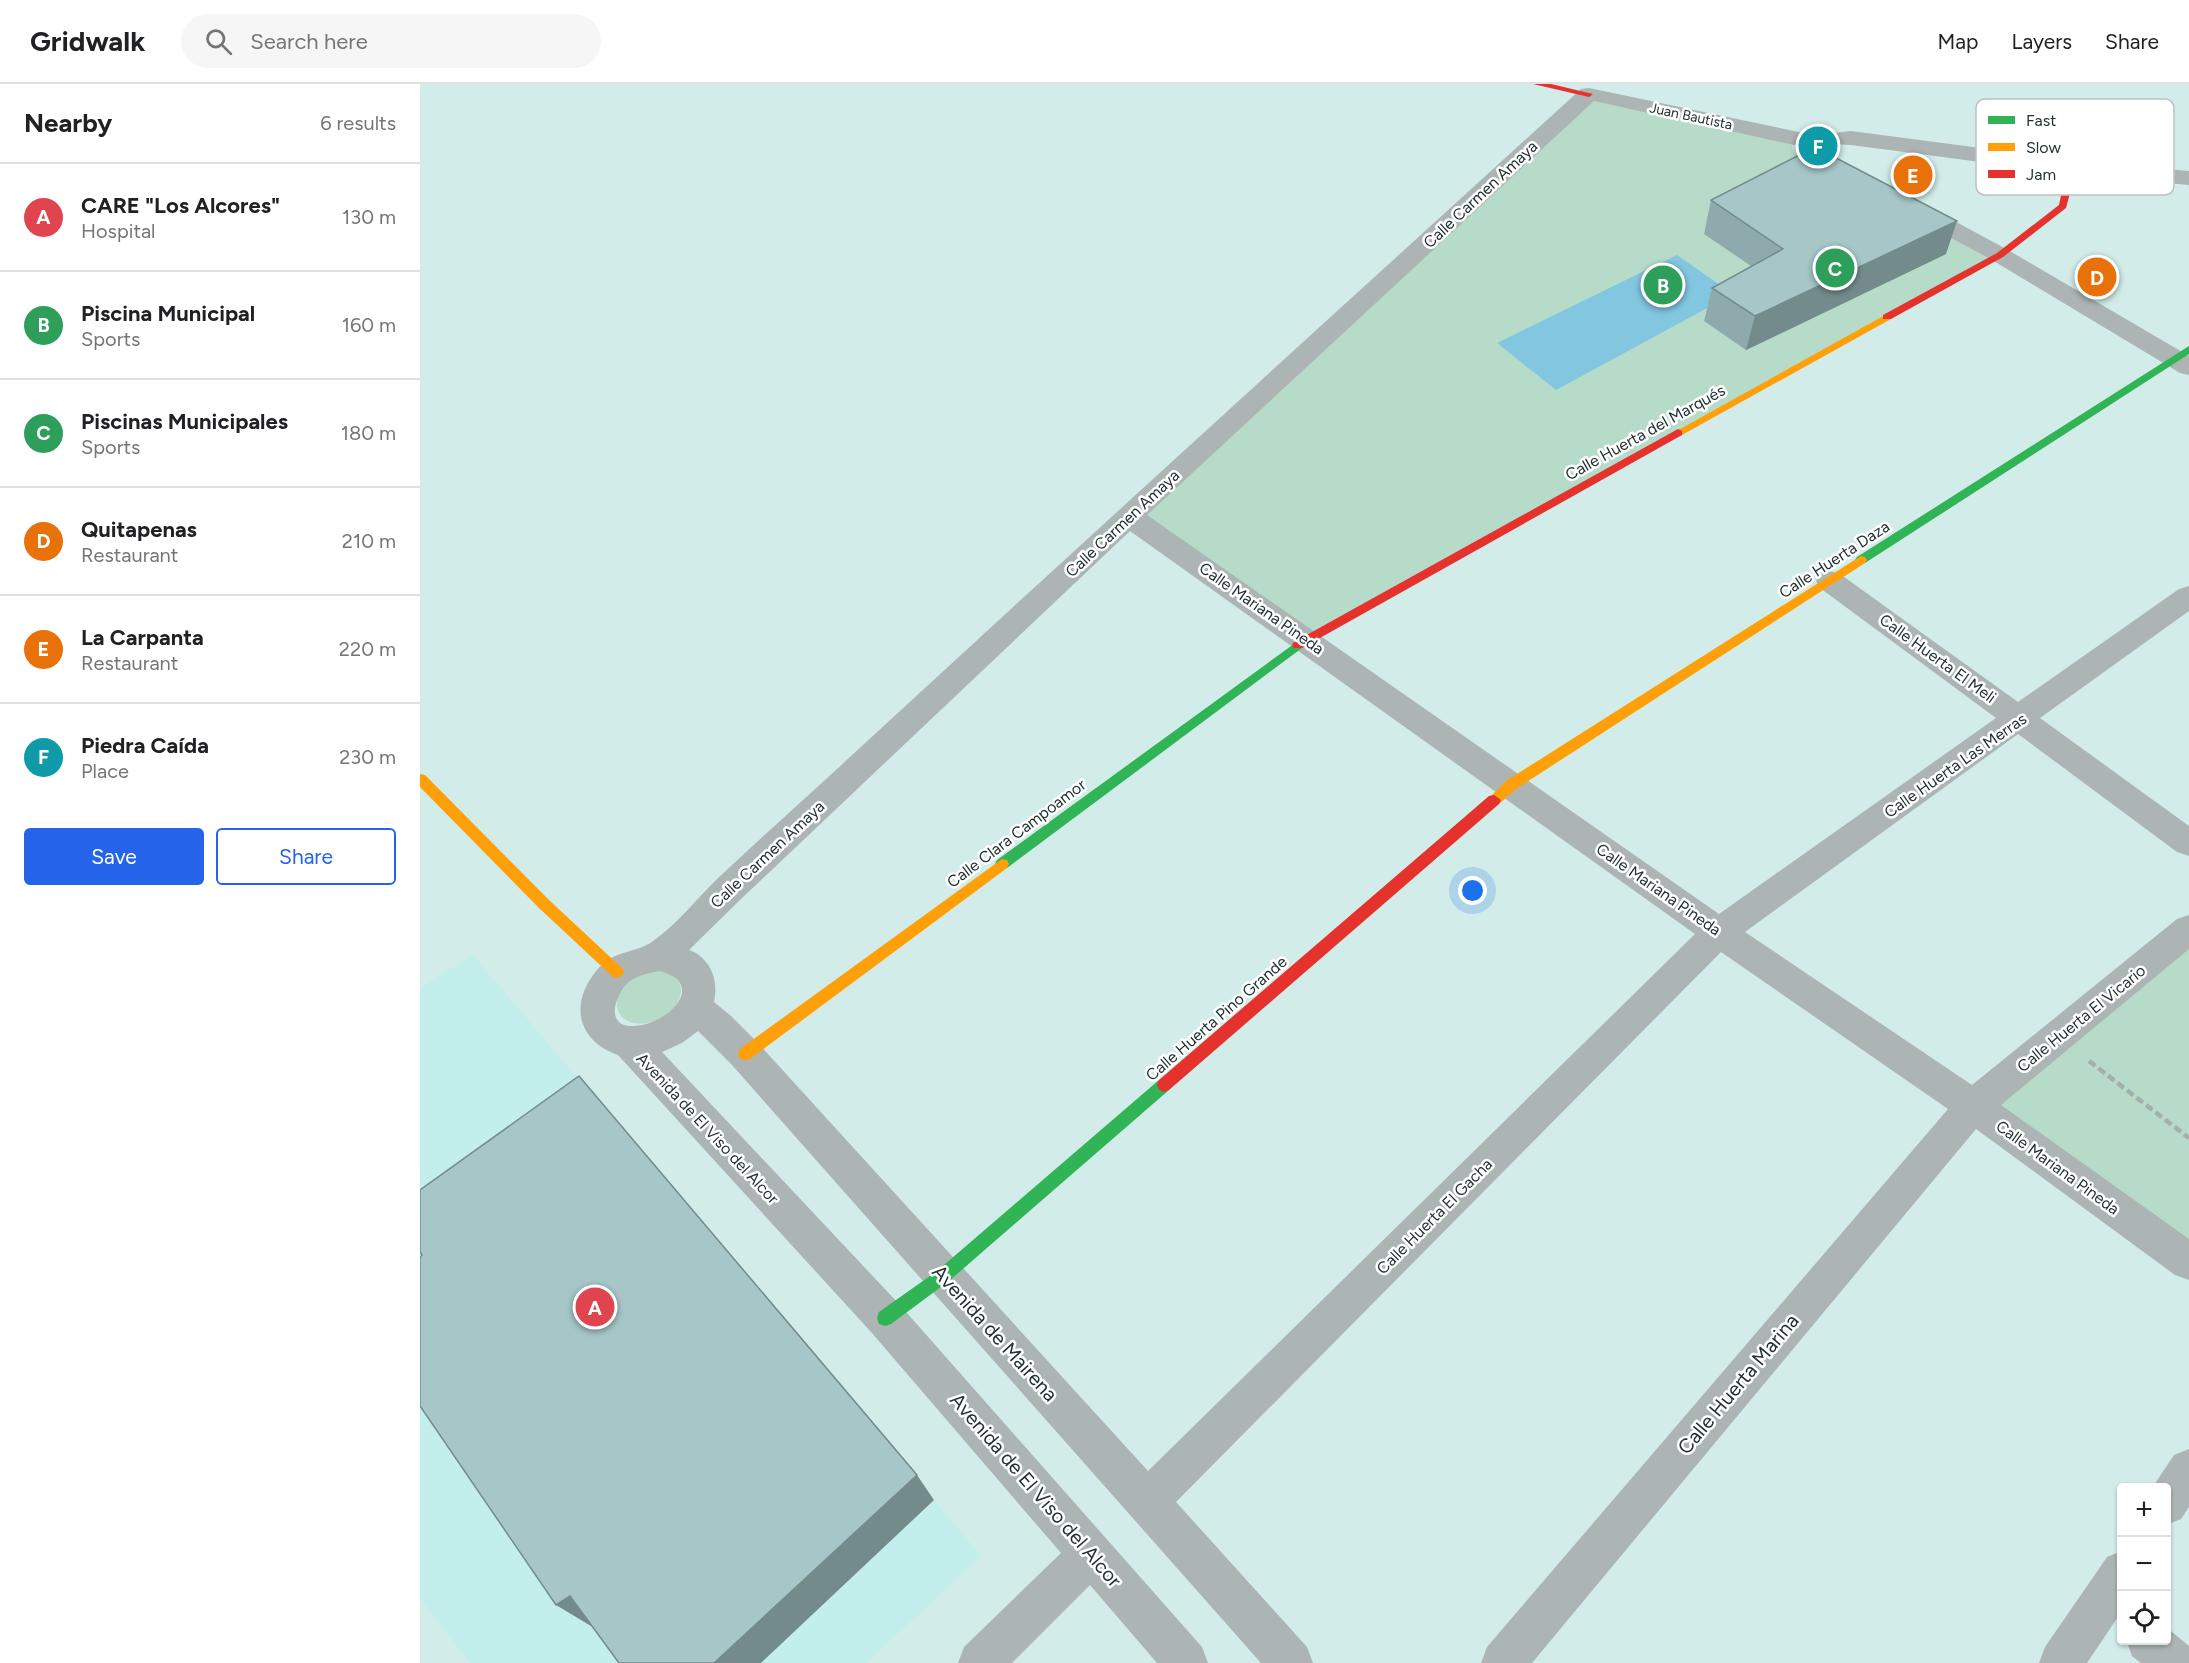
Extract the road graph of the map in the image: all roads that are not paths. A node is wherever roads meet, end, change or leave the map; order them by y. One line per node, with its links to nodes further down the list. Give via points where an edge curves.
1 (1537, 84): 2 (street)
2 (1589, 94): 3 (street, Juan Bautista, via 1798,148 1813,134); 12 (street, Calle Carmen Amaya)
3 (1834, 139): 4 (street, Juan Bautista); 5 (street, via 1841,152)
4 (1976, 154)
5 (1827, 161)
6 (2174, 177): 7 (street, Juan Bautista)
7 (2189, 178)
8 (2066, 195): 10 (street, Calle Huerta del Marqués, via 2063,206)
9 (1900, 200): 10 (street)
10 (2000, 255): 11 (street); 15 (street, Calle Huerta del Marqués)
11 (2184, 358): 13 (street, Calle Huerta Daza)
12 (1129, 516): 15 (street, Calle Mariana Pineda); 22 (street, Calle Carmen Amaya)
13 (1830, 581): 16 (street, Calle Huerta El Meli); 18 (street, Calle Huerta Daza)
14 (2189, 596): 16 (street, Calle Huerta Las Merras)
15 (1306, 639): 18 (street, Calle Mariana Pineda); 26 (street, Calle Clara Campoamor)
16 (2020, 718): 19 (street, Calle Huerta El Meli); 21 (street, Calle Huerta Las Merras)
17 (420, 779): 23 (street)
18 (1511, 785): 21 (street, Calle Mariana Pineda); 29 (street, Calle Huerta Pino Grande)
19 (2189, 843)
20 (2189, 929): 27 (street, Calle Huerta El Vicario)
21 (1719, 932): 27 (street, Calle Mariana Pineda); 33 (street, Calle Huerta El Gacha)
22 (660, 957): 23 (street, via 630,964); 24 (street, via 674,958 695,972 700,983)
23 (617, 972): 25 (street, via 599,996 598,1021 605,1031)
24 (695, 1008): 25 (street, via 675,1030 653,1040); 26 (street, Avenida de Mairena)
25 (630, 1042): 30 (street, Avenida de El Viso del Alcor)
26 (745, 1054): 29 (street, Avenida de Mairena)
27 (1973, 1106): 28 (street, Calle Mariana Pineda); 40 (street, Calle Huerta Marina)
28 (2189, 1262)
29 (943, 1276): 30 (street); 33 (street, Avenida de Mairena)
30 (885, 1318): 34 (street, Avenida de El Viso del Alcor)
31 (2189, 1470): 32 (street)
32 (2171, 1497)
33 (1148, 1500): 39 (street, Avenida de Mairena)
34 (1092, 1553): 37 (street); 38 (street, Avenida de El Viso del Alcor)
35 (2115, 1598): 41 (street)
36 (2153, 1645): 42 (street)
37 (980, 1663)
38 (1186, 1663)
39 (1291, 1663)
40 (1503, 1663)
41 (2061, 1663)
42 (2175, 1663)

